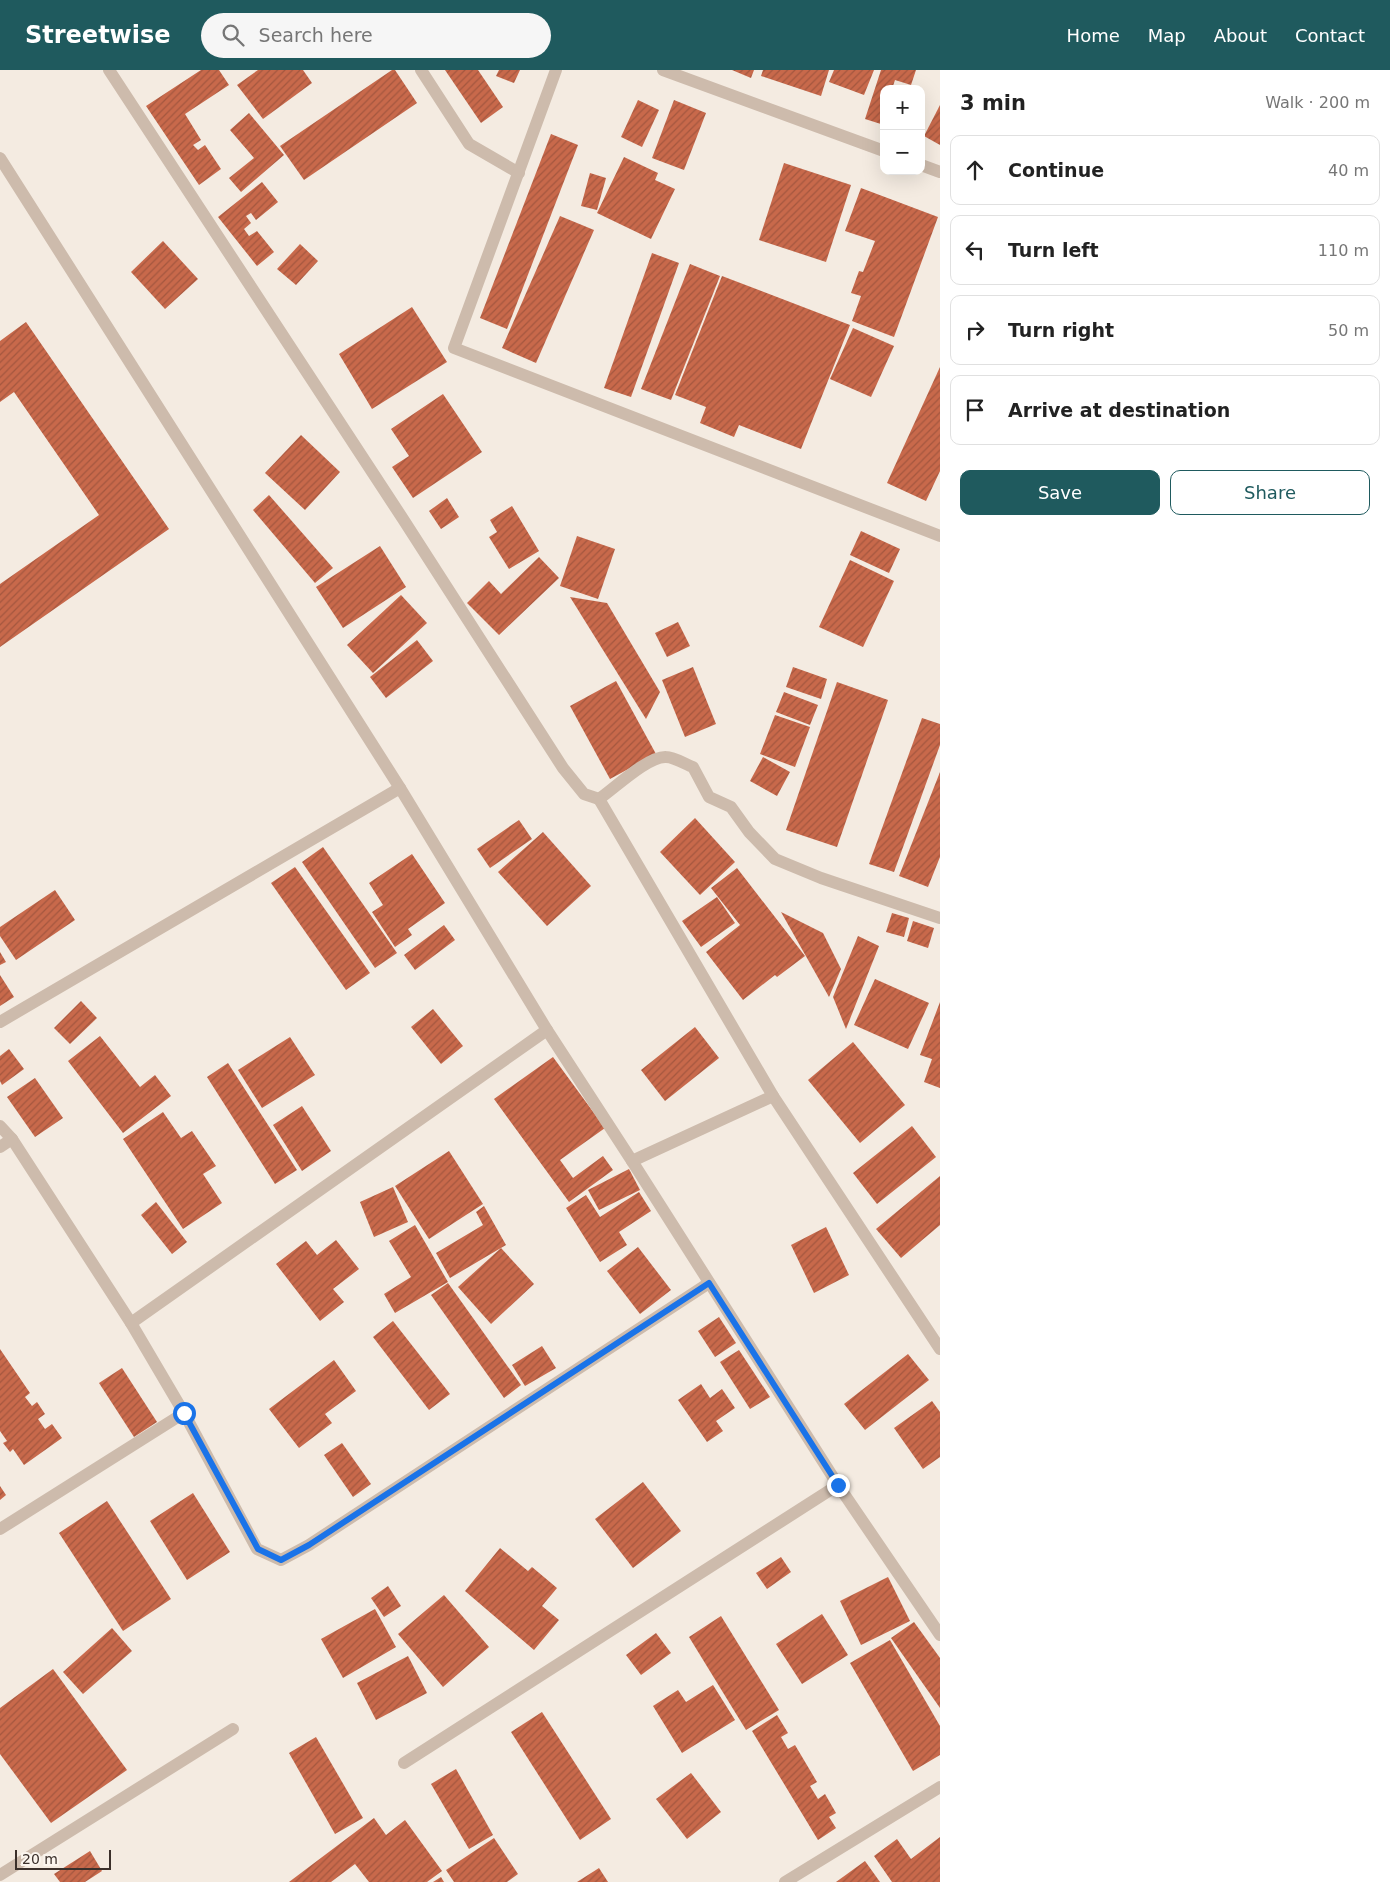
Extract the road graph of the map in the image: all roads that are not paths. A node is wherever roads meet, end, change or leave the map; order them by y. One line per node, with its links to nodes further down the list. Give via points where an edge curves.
1 (110, 70): 12 (street, via 562,768 584,794)
2 (421, 70): 9 (street, via 468,144)
3 (556, 70): 9 (street)
4 (663, 70): 5 (street)
5 (880, 150)
6 (0, 158): 11 (street)
7 (925, 166): 8 (street)
8 (940, 172)
9 (519, 173): 10 (street, via 454,348)
10 (940, 536)
11 (400, 788): 14 (street); 15 (street)
12 (599, 799): 13 (street, via 644,764 666,757 693,767 709,797 731,807 775,859); 16 (street)
13 (940, 918)
14 (0, 1022)
15 (547, 1030): 20 (street); 22 (street)
16 (773, 1096): 20 (street); 23 (street)
17 (0, 1126): 18 (street)
18 (12, 1139): 19 (street); 22 (street)
19 (0, 1147)
20 (632, 1161): 21 (street)
21 (709, 1283): 24 (street, via 309,1545 281,1560 258,1549); 25 (street)
22 (131, 1323): 24 (street)
23 (940, 1349)
24 (184, 1413): 26 (street)
25 (838, 1485): 27 (street); 29 (street)
26 (0, 1529)
27 (940, 1635)
28 (233, 1729): 31 (street)
29 (404, 1763)
30 (940, 1787): 32 (street)
31 (0, 1876)
32 (786, 1882)

